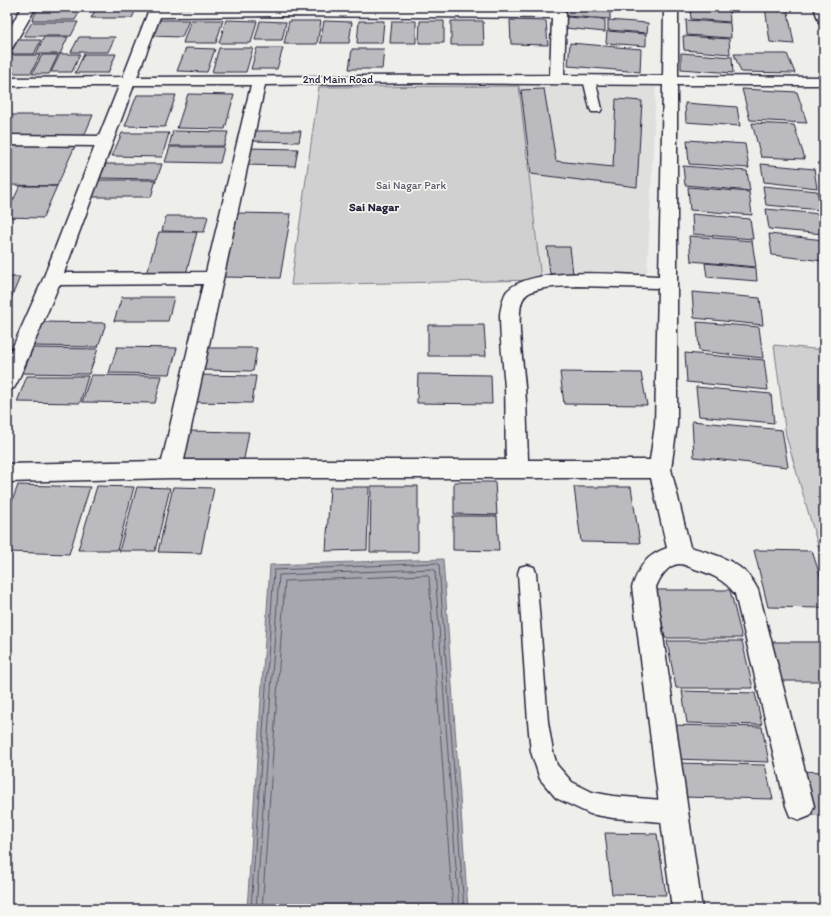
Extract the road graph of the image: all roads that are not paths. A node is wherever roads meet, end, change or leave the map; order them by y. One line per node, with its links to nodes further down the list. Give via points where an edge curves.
1 (29, 7): 9 (street)
2 (671, 7): 13 (street)
3 (820, 7): 8 (street)
4 (155, 10): 5 (street); 16 (street)
5 (282, 10): 6 (street)
6 (378, 10): 7 (street)
7 (560, 10): 12 (street)
8 (824, 19)
9 (7, 45)
10 (589, 79): 12 (street, 2nd Main Road); 13 (street, 2nd Main Road); 17 (lane)
11 (259, 80): 12 (street, 2nd Main Road); 16 (street, 2nd Main Road); 20 (street)
12 (556, 80)
13 (669, 81): 14 (street, 2nd Main Road); 22 (street)
14 (824, 81)
15 (7, 82): 16 (street, 2nd Main Road)
16 (127, 82): 18 (street)
17 (596, 109)
18 (104, 141): 19 (street); 21 (street)
19 (8, 142)
20 (213, 278): 21 (street); 24 (street)
21 (52, 279): 23 (street)
22 (667, 282): 25 (street, via 545,282 527,286 514,296 510,313); 26 (street, via 666,424)
23 (7, 383)
24 (171, 469): 25 (street); 27 (street)
25 (517, 469): 26 (street)
26 (660, 469): 28 (street)
27 (7, 473)
28 (680, 554): 30 (street, via 733,574 746,590); 31 (street, via 658,562 649,572 644,587)
29 (527, 573): 31 (lane, via 538,722 542,752 548,771 564,790 590,803)
30 (800, 806)
31 (674, 812): 32 (street)
32 (687, 909)

